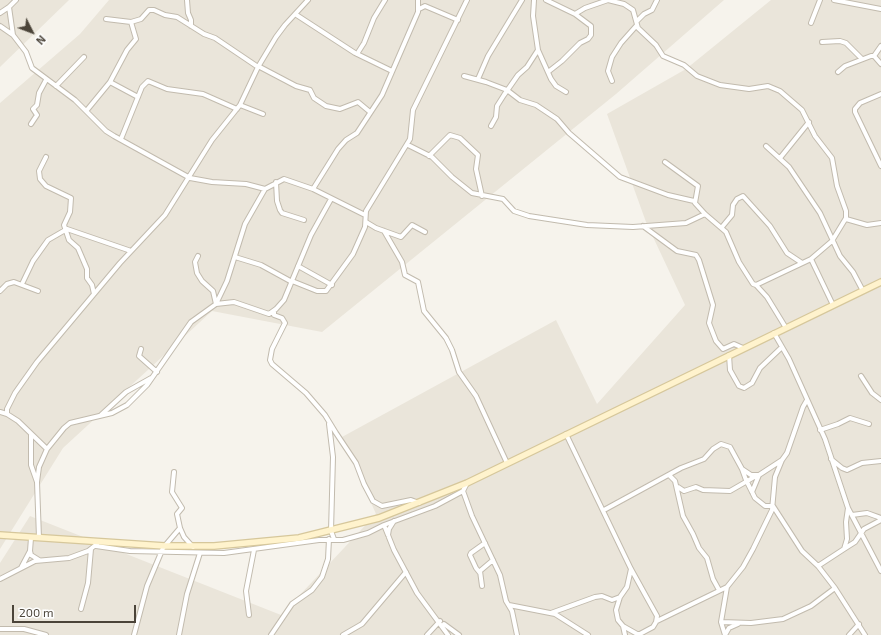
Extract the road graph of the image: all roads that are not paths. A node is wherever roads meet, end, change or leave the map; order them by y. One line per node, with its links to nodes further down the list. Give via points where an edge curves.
1 (16, 0): 14 (street)
2 (187, 0): 28 (street)
3 (308, 0): 19 (street)
4 (385, 0): 33 (street)
5 (418, 0): 16 (street)
6 (467, 0): 23 (street)
7 (522, 0): 44 (street, via 488,56)
8 (534, 0): 32 (street, via 533,16)
9 (546, 0): 20 (street)
10 (658, 0): 21 (street, via 652,10)
11 (820, 0): 26 (street)
12 (834, 0): 13 (street)
13 (843, 1): 15 (street)
14 (9, 7): 18 (street); 29 (street)
15 (881, 8)
16 (419, 9): 23 (street, via 425,6); 39 (street)
17 (633, 10): 20 (street, via 624,4 608,0); 21 (street); 25 (street)
18 (0, 13)
19 (295, 14): 33 (street); 38 (street)
20 (575, 14): 40 (street, via 591,26 591,35 586,42 580,43)
21 (644, 14): 25 (street)
22 (106, 19): 24 (street)
23 (458, 20): 60 (street, via 413,110 412,134)
24 (131, 22): 28 (street, via 141,19 151,9 177,17); 46 (street, via 136,39)
25 (637, 23): 45 (street, via 612,57 608,71); 56 (street, via 663,56 684,65 697,76 725,86 749,89 768,86 776,88 802,110)
26 (811, 24)
27 (0, 26): 29 (street)
28 (191, 26): 38 (street, via 228,46)
29 (13, 35): 43 (street, via 26,52 34,70)
30 (822, 42): 36 (street, via 846,43)
31 (881, 46): 34 (street)
32 (538, 50): 40 (street); 48 (street)
33 (357, 54): 39 (street)
34 (874, 56): 36 (street); 37 (street)
35 (84, 57): 47 (street)
36 (862, 59): 41 (street)
37 (881, 64)
38 (258, 67): 52 (street); 54 (street, via 296,86 310,90 314,98 326,106 340,109 358,102)
39 (392, 71): 54 (street, via 382,95)
40 (548, 72): 49 (street, via 556,86)
41 (838, 72)
42 (464, 76): 44 (street)
43 (46, 80): 47 (street); 57 (street, via 39,93 37,105 33,109 37,115)
44 (478, 80): 48 (street)
45 (612, 81)
46 (110, 82): 51 (street); 53 (street)
47 (56, 86): 53 (street)
48 (507, 90): 58 (street, via 497,106 496,117); 73 (street, via 520,100 536,105 557,119 569,134 620,177 668,195)
49 (566, 92)
50 (881, 94): 66 (street, via 855,108)
51 (138, 97): 52 (street, via 144,84 149,80 167,89 203,94); 59 (street)
52 (238, 107): 55 (street); 67 (street, via 212,140)
53 (87, 110): 59 (street, via 106,131)
54 (370, 112): 70 (street, via 357,133 338,149)
55 (263, 114)
56 (809, 122): 64 (street); 76 (street, via 815,136 833,161)
57 (31, 124)
58 (491, 126)
59 (121, 139): 67 (street)
60 (408, 145): 62 (street); 75 (street, via 385,179)
61 (766, 146): 64 (street)
62 (429, 156): 71 (street, via 461,186); 71 (street, via 450,135 460,138 478,155 476,169)
63 (46, 157): 82 (street, via 39,171 40,179 44,184 66,194 72,201 65,223)
64 (780, 158): 85 (street, via 820,213)
65 (665, 162): 73 (street, via 698,186)
66 (881, 165)
67 (190, 178): 69 (street); 86 (street, via 165,215)
68 (276, 182): 69 (street); 70 (street, via 284,179); 77 (street, via 277,201 282,213)
69 (265, 188): 88 (street, via 245,224)
70 (313, 189): 72 (street)
71 (482, 196): 80 (street, via 503,199 514,211 529,216 587,225)
72 (331, 199): 75 (street); 91 (street, via 311,235)
73 (694, 201): 74 (street)
74 (704, 214): 80 (street, via 686,223); 81 (street)
75 (365, 216): 78 (street)
76 (846, 219): 79 (street, via 867,225); 85 (street)
77 (304, 220)
78 (366, 222): 83 (street); 95 (street, via 353,254)
79 (881, 222)
80 (643, 226): 106 (street, via 677,251 696,255 700,260 714,305 709,323 716,341 723,349 734,344)
81 (722, 227): 90 (street, via 732,215 732,205 743,196 770,226 787,253); 96 (street, via 729,236 750,282)
82 (66, 229): 86 (street); 94 (street, via 48,240 33,261); 100 (street, via 69,240 78,248)
83 (384, 231): 84 (street, via 401,237 414,225); 127 (street, via 402,262 405,275 418,282 424,311 446,338 459,372 476,396)
84 (425, 232)
85 (832, 241): 89 (street); 99 (street)
86 (131, 251): 100 (street)
87 (198, 256): 101 (street, via 195,262 197,273 213,290)
88 (234, 257): 92 (street, via 262,265); 101 (street, via 227,281)
89 (811, 259): 90 (street); 102 (street)
90 (802, 263): 96 (street)
91 (298, 266): 92 (street); 95 (street)
92 (292, 281): 95 (street, via 324,292); 103 (street, via 284,300)
93 (881, 282): 99 (main road)
94 (22, 284): 97 (street, via 10,282); 98 (street)
95 (332, 285)
96 (756, 285): 104 (street, via 767,297)
97 (0, 291)
98 (38, 291)
99 (863, 291): 102 (main road)
100 (94, 294): 116 (street, via 29,372 15,393)
101 (216, 304): 103 (street, via 234,302 266,313); 110 (street, via 191,322)
102 (833, 305): 104 (main road)
103 (274, 311): 118 (street, via 274,315 282,318 285,323 272,349 270,360 310,397)
104 (786, 328): 105 (main road)
105 (774, 333): 106 (main road); 107 (street)
106 (743, 348): 109 (main road)
107 (782, 348): 109 (street, via 760,368 752,383 744,388 738,384 730,370); 113 (street)
108 (141, 349): 110 (street, via 139,356)
109 (729, 355): 121 (main road)
110 (156, 372): 112 (street)
111 (861, 376): 114 (street, via 872,393)
112 (153, 377): 117 (street, via 126,392); 117 (street, via 123,407)
113 (807, 400): 120 (street); 125 (street, via 787,454)
114 (881, 400)
115 (0, 412): 116 (street)
116 (7, 414): 122 (street)
117 (101, 416): 123 (street, via 70,423)
118 (329, 422): 138 (street, via 356,463 373,501 382,506 411,500); 147 (street, via 333,457)
119 (869, 424): 120 (street, via 850,418)
120 (820, 430): 124 (street)
121 (566, 434): 127 (main road); 141 (street)
122 (31, 435): 123 (street); 132 (street, via 31,465)
123 (47, 449): 132 (street, via 39,467)
124 (831, 459): 126 (street, via 847,470 862,463); 140 (street)
125 (782, 460): 131 (street); 139 (street, via 775,477)
126 (881, 461)
127 (507, 463): 134 (main road)
128 (742, 469): 130 (street, via 733,451 720,444 704,459); 131 (street, via 751,475); 133 (street)
129 (174, 472): 146 (street, via 172,492 182,508 177,514)
130 (669, 475): 135 (street); 141 (street)
131 (758, 475): 133 (street); 137 (street)
132 (37, 482): 152 (street)
133 (746, 482): 135 (street, via 730,491 704,490 696,487 684,491); 137 (street)
134 (468, 483): 136 (street); 138 (main road)
135 (677, 487): 175 (street, via 683,516 707,558)
136 (464, 490): 144 (street, via 435,506); 154 (street, via 467,504)
137 (752, 493): 139 (street, via 762,504)
138 (419, 503): 147 (main road, via 379,518)
139 (773, 506): 165 (street, via 799,547); 173 (street, via 755,546)
140 (848, 508): 142 (street); 159 (street)
141 (604, 510): 167 (street)
142 (852, 515): 143 (street, via 867,513); 148 (street)
143 (881, 519): 148 (street)
144 (394, 521): 145 (street); 150 (street)
145 (384, 525): 150 (street); 153 (street, via 349,539)
146 (180, 528): 156 (street, via 184,538); 158 (street)
147 (331, 531): 153 (street); 156 (main road, via 264,543)
148 (861, 533): 159 (street, via 855,542); 168 (street)
149 (0, 535): 151 (main road)
150 (388, 536): 169 (street)
151 (31, 538): 152 (main road); 161 (street)
152 (39, 538): 155 (main road)
153 (331, 539): 160 (street); 192 (street, via 322,577 312,590 292,604)
154 (485, 543): 164 (street); 170 (street, via 470,555)
155 (97, 544): 157 (street); 158 (main road)
156 (193, 547): 158 (main road)
157 (91, 549): 163 (street, via 70,558); 178 (street, via 88,583)
158 (164, 549): 162 (street); 190 (street, via 147,586)
159 (844, 549): 165 (street)
160 (254, 550): 162 (street); 180 (street, via 246,591)
161 (30, 551): 163 (street, via 31,555); 166 (street)
162 (200, 553): 191 (street)
163 (39, 560): 166 (street)
164 (493, 560): 170 (street); 177 (street)
165 (818, 566): 174 (street)
166 (21, 568): 171 (street)
167 (631, 569): 176 (street, via 627,587); 182 (street, via 652,603 657,616)
168 (881, 571)
169 (406, 572): 181 (street, via 421,600); 193 (street, via 362,624)
170 (480, 573): 172 (street)
171 (0, 579)
172 (482, 586)
173 (727, 587): 175 (street); 183 (street)
174 (835, 588): 184 (street, via 791,616 772,621); 185 (street)
175 (719, 590): 182 (street)
176 (620, 597): 179 (street, via 612,600 595,597); 186 (street, via 616,613)
177 (509, 605): 179 (street); 188 (street)
178 (81, 609)
179 (551, 613): 197 (street)
180 (249, 615)
181 (440, 621): 194 (street); 195 (street); 196 (street)
182 (656, 622): 199 (street, via 653,627)
183 (721, 622): 184 (street); 200 (street)
184 (740, 623): 200 (street, via 729,628)
185 (859, 624): 201 (street); 202 (street)
186 (622, 626): 198 (street); 199 (street)
187 (0, 630): 189 (street, via 24,630)
188 (515, 634)
189 (46, 635)
190 (134, 635)
191 (178, 635)
192 (270, 635)
193 (344, 635)
194 (427, 635)
195 (448, 635)
196 (459, 635)
197 (588, 635)
198 (625, 635)
199 (638, 635)
200 (725, 635)
201 (849, 635)
202 (865, 635)

